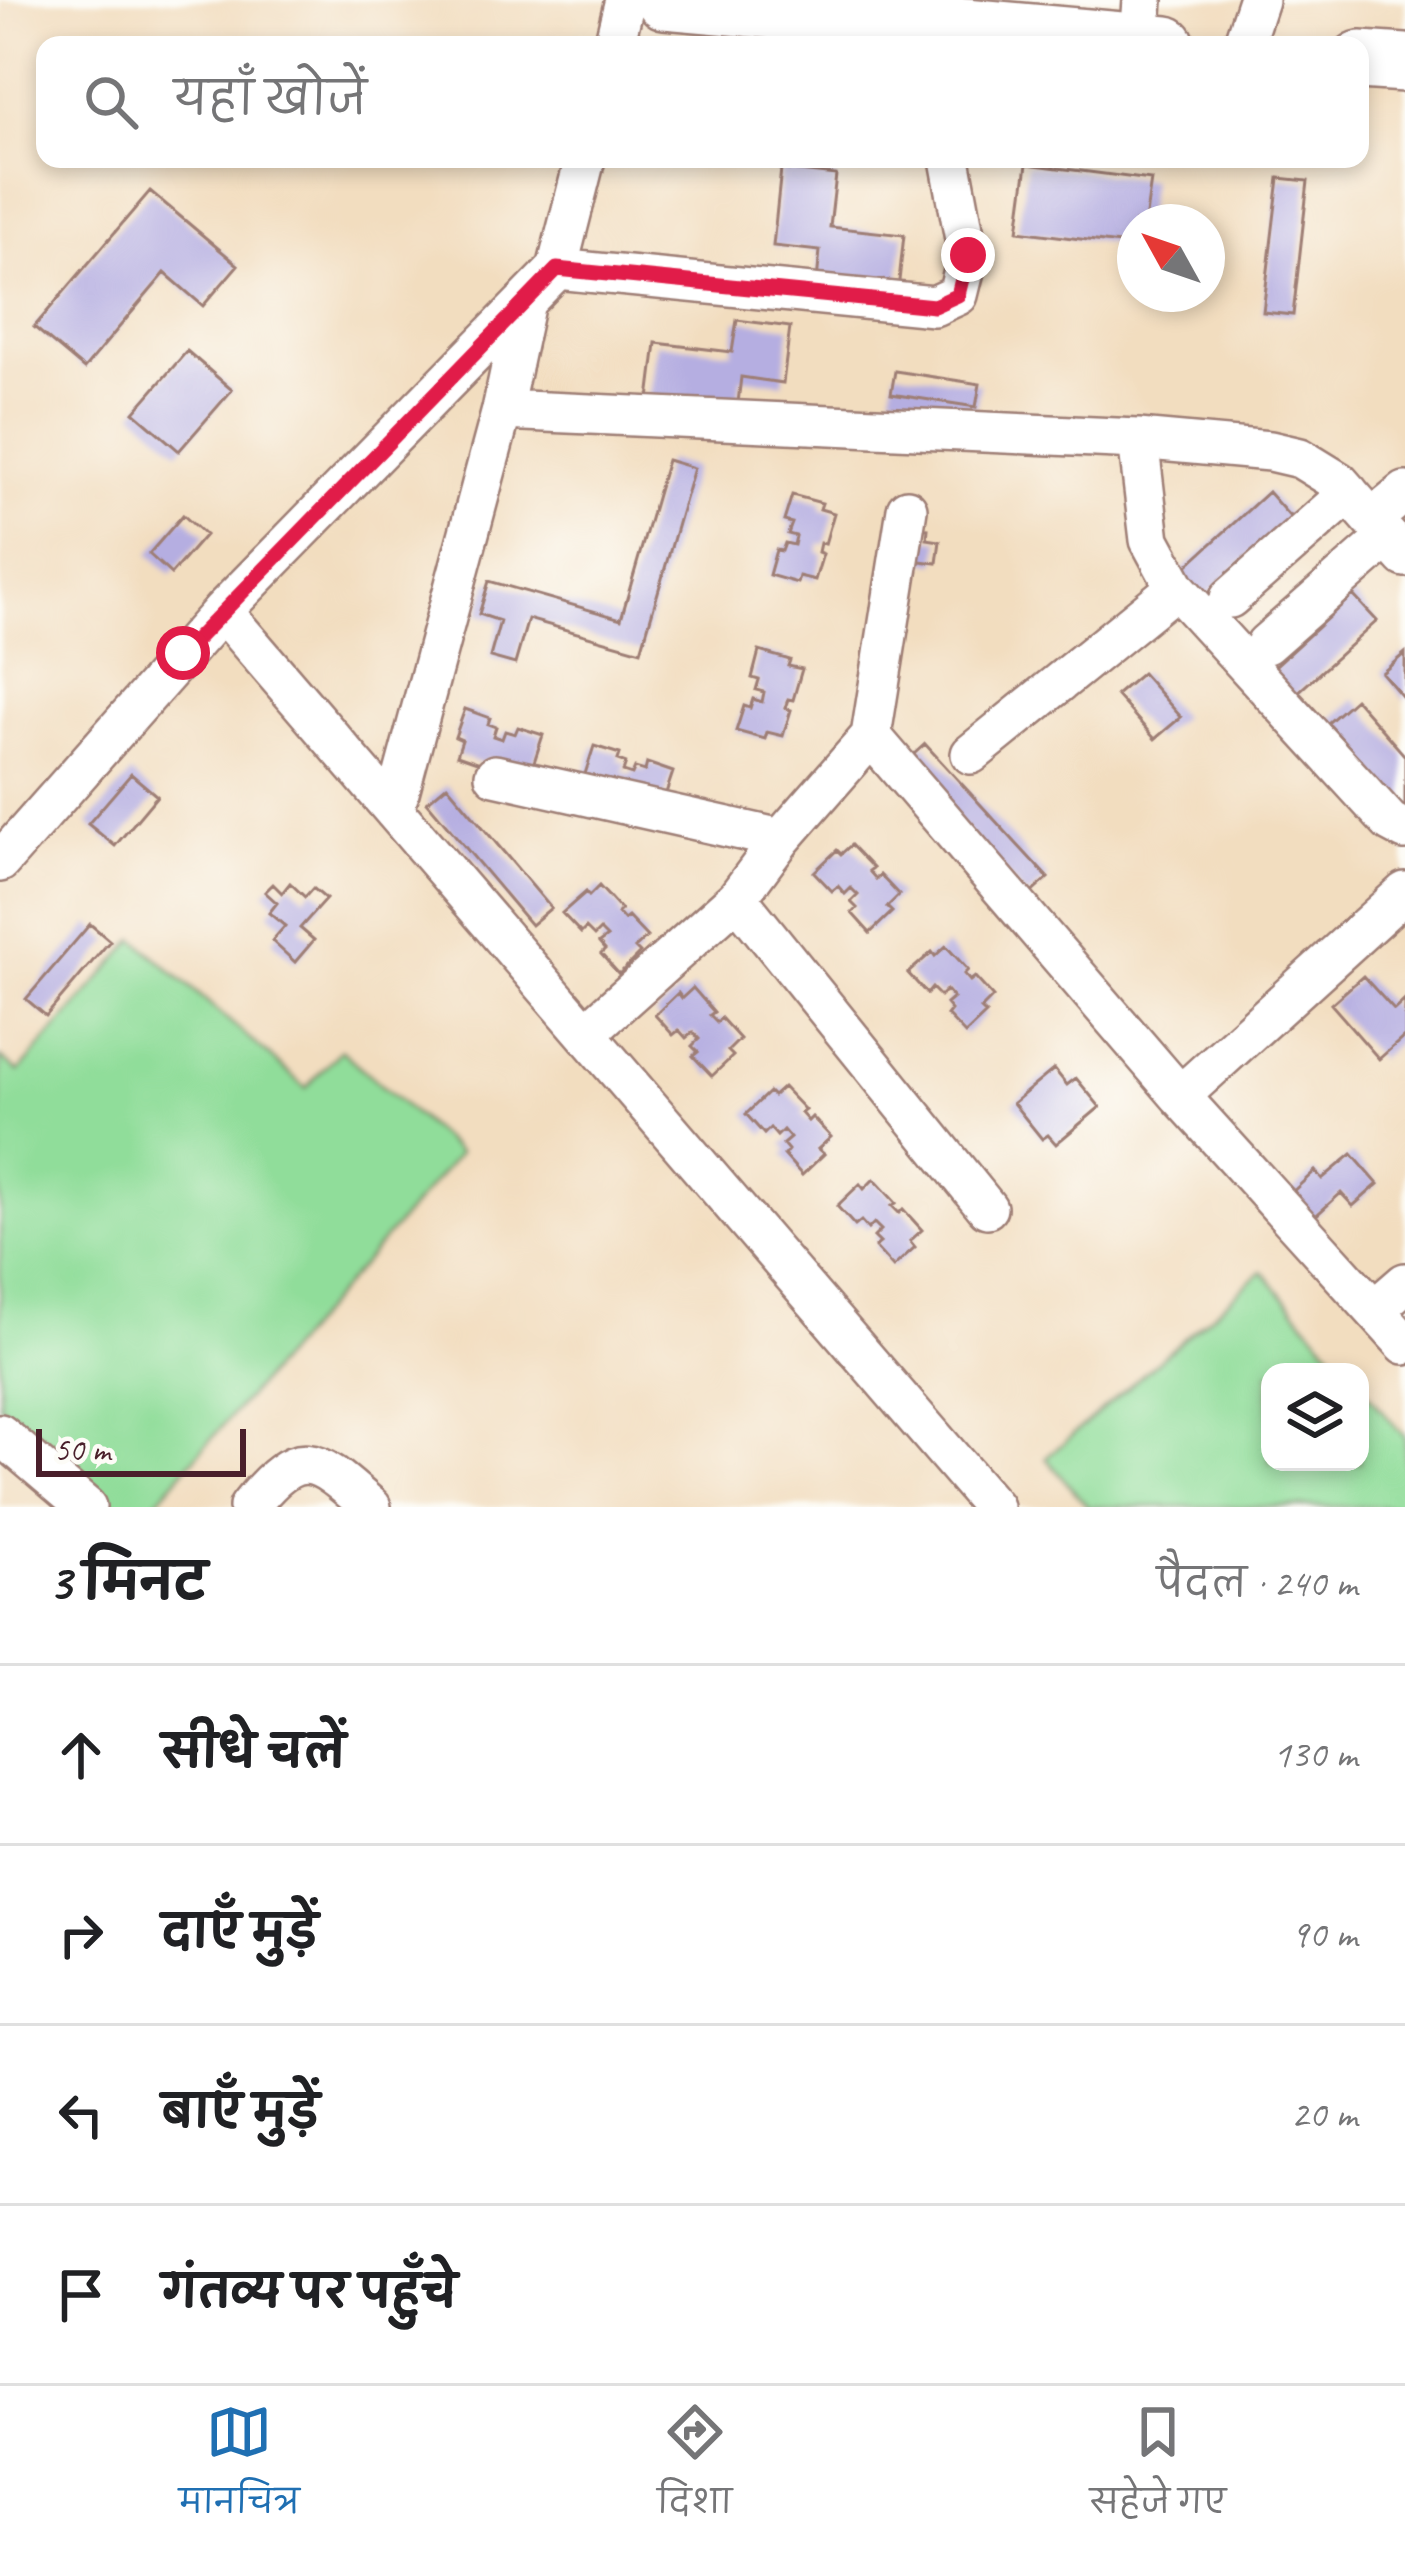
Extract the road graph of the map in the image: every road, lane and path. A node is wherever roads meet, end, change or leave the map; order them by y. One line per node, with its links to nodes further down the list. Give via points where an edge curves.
1 (626, 0): 5 (street)
2 (665, 0): 4 (highway)
3 (1258, 0): 6 (street)
4 (1150, 29)
5 (616, 36)
6 (1246, 36)
7 (1369, 61): 8 (highway)
8 (1405, 63)
9 (583, 168): 11 (street)
10 (952, 168): 11 (street, via 968,255 958,295 946,303)
11 (557, 269): 12 (street)
12 (525, 302): 13 (street); 20 (street)
13 (502, 410): 14 (street); 25 (street)
14 (1138, 439): 17 (street, via 1300,458 1339,482); 18 (street, via 1150,540)
15 (1405, 492): 17 (street)
16 (907, 509): 22 (street)
17 (1378, 526): 19 (street); 21 (street)
18 (1176, 588): 23 (street); 26 (street)
19 (1230, 598)
20 (222, 611): 25 (street); 28 (street)
21 (1266, 644)
22 (871, 736): 27 (street); 32 (street)
23 (971, 754)
24 (495, 775): 27 (street)
25 (394, 811): 31 (street)
26 (1405, 830)
27 (782, 839): 30 (street)
28 (0, 862)
29 (1405, 892): 32 (street)
30 (736, 898): 31 (street); 33 (street)
31 (586, 1033): 40 (street)
32 (1180, 1096): 34 (street)
33 (987, 1208)
34 (1390, 1296): 35 (street)
35 (1405, 1344)
36 (0, 1434): 37 (street)
37 (86, 1507)
38 (248, 1507): 39 (street, via 299,1463 318,1464)
39 (371, 1507)
40 (994, 1507)

